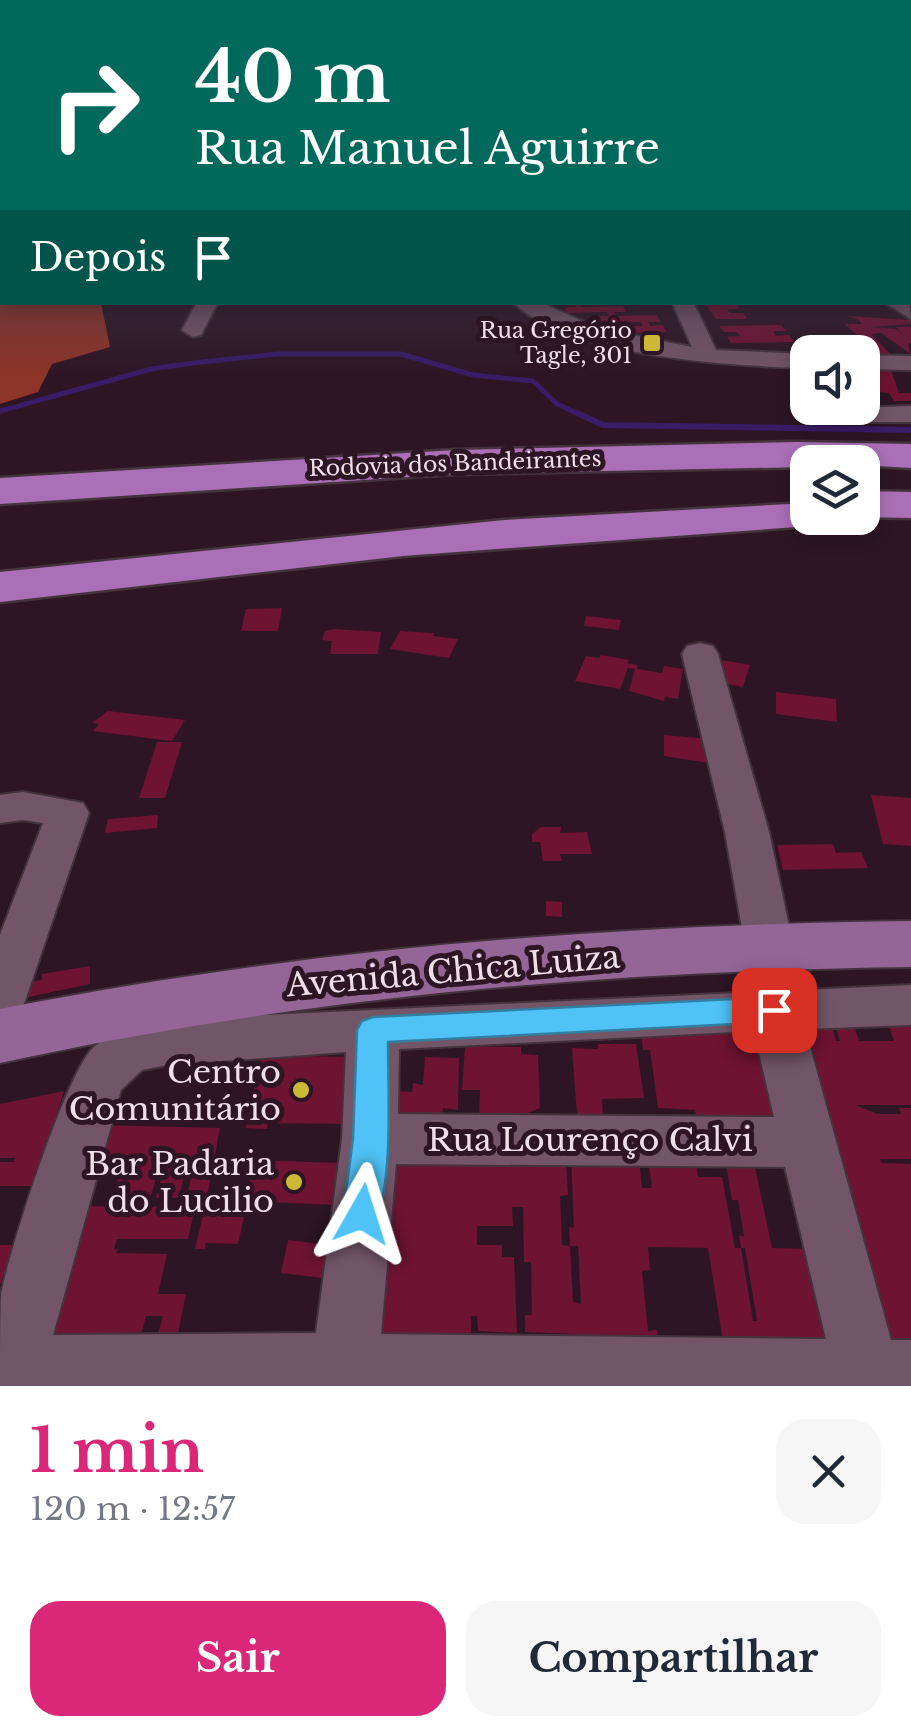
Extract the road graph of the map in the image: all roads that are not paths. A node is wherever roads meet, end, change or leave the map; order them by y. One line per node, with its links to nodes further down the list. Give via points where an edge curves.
1 (206, 305): 4 (street)
2 (530, 305): 5 (street, via 588,331)
3 (683, 305): 5 (street)
4 (193, 330)
5 (708, 356): 6 (street)
6 (790, 360)
7 (880, 362): 8 (street)
8 (911, 363)
9 (880, 414): 10 (street)
10 (911, 414)
11 (911, 456): 12 (highway, Rodovia dos Bandeirantes, via 691,454)
12 (316, 468): 13 (highway); 14 (highway, Rodovia dos Bandeirantes)
13 (0, 474)
14 (0, 491)
15 (790, 502): 19 (highway, Rodovia dos Bandeirantes, via 578,505)
16 (911, 505): 17 (highway)
17 (880, 506)
18 (790, 517): 20 (highway, via 572,526)
19 (0, 548)
20 (0, 587)
21 (700, 654): 24 (street)
22 (0, 808): 25 (street, via 68,813)
23 (911, 944): 24 (main road, Avenida Chica Luiza)
24 (769, 945): 29 (main road, Avenida Chica Luiza, via 392,970)
25 (0, 1001)
26 (911, 1006): 27 (street)
27 (774, 1010): 28 (street); 31 (street)
28 (373, 1030): 30 (street); 32 (street, via 180,1043 126,1054 103,1074)
29 (0, 1036)
30 (370, 1139): 31 (street, Rua Lourenço Calvi); 33 (street)
31 (810, 1142): 34 (street)
32 (5, 1374): 33 (street)
33 (344, 1376): 34 (street)
34 (883, 1378)

